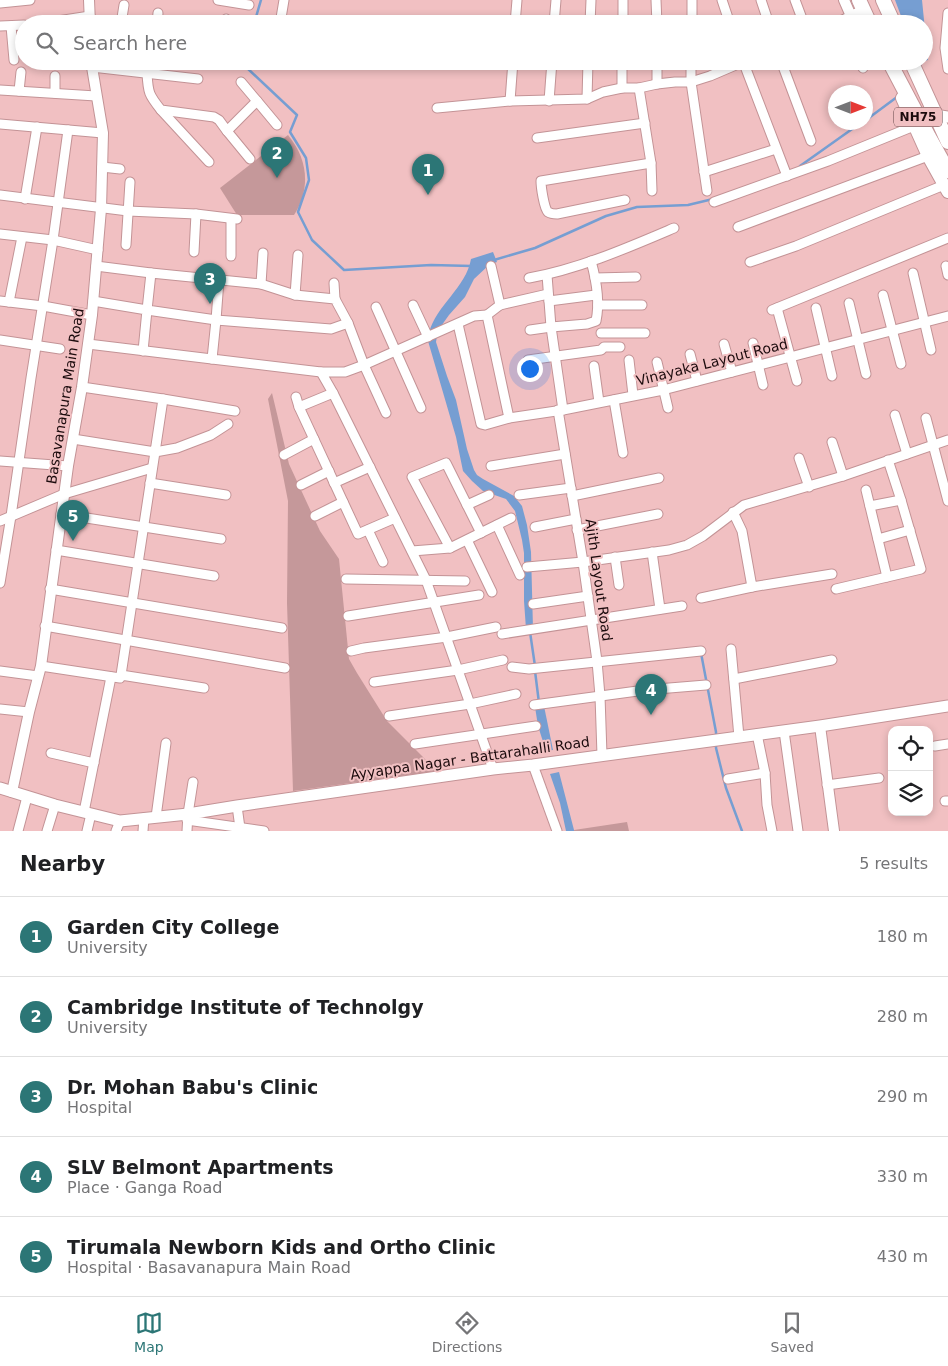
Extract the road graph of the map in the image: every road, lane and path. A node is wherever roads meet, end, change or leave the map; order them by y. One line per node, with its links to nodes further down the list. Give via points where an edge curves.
1 (30, 0): 16 (street)
2 (89, 0): 20 (street)
3 (218, 0): 18 (street)
4 (284, 0): 22 (street)
5 (517, 0): 23 (street)
6 (556, 0): 24 (street)
7 (590, 0): 25 (street)
8 (623, 0): 26 (street)
9 (656, 0): 27 (street)
10 (692, 0): 28 (street)
11 (722, 0): 29 (street)
12 (760, 0): 30 (street)
13 (795, 0): 31 (street)
14 (844, 0): 32 (street)
15 (883, 0): 33 (highway)
16 (0, 3)
17 (124, 5): 21 (street)
18 (249, 5)
19 (948, 13): 51 (street, via 945,48)
20 (90, 15)
21 (122, 15)
22 (282, 15)
23 (516, 15)
24 (555, 15)
25 (590, 15)
26 (623, 15)
27 (657, 15)
28 (692, 15)
29 (727, 15)
30 (766, 15)
31 (801, 15)
32 (849, 15)
33 (890, 15)
34 (0, 26): 35 (street)
35 (11, 26): 36 (street); 37 (street)
36 (15, 26)
37 (14, 60)
38 (92, 70): 65 (street, Basavanapura Main Road)
39 (128, 70): 53 (street)
40 (512, 70): 69 (street)
41 (551, 70): 67 (street)
42 (588, 70): 66 (street)
43 (622, 70): 60 (street)
44 (657, 70): 59 (street)
45 (691, 70): 58 (street)
46 (727, 70): 58 (street)
47 (747, 70): 84 (street)
48 (784, 70): 82 (street)
49 (894, 70): 54 (highway, NH75)
50 (916, 70): 72 (highway, NH75)
51 (948, 70)
52 (21, 72): 63 (street)
53 (147, 73): 56 (street); 71 (street, via 149,95)
54 (896, 74): 76 (main road, via 899,92); 91 (highway, NH75)
55 (55, 76): 64 (street)
56 (198, 79)
57 (241, 82): 68 (street)
58 (691, 82): 59 (street); 92 (street)
59 (657, 84): 61 (street)
60 (622, 88): 61 (street); 66 (street)
61 (639, 88): 73 (street)
62 (0, 90): 63 (street)
63 (20, 91): 64 (street)
64 (55, 93): 65 (street)
65 (96, 96): 80 (street, Basavanapura Main Road)
66 (587, 99): 67 (street)
67 (549, 100): 69 (street)
68 (257, 101): 75 (street); 79 (street)
69 (510, 101): 70 (street)
70 (437, 108)
71 (161, 110): 79 (street, via 214,117); 87 (street)
72 (942, 116): 83 (highway, NH75)
73 (645, 123): 81 (street); 88 (street)
74 (0, 124): 77 (street)
75 (277, 126)
76 (914, 126): 85 (main road); 93 (street, via 828,161)
77 (37, 127): 78 (street); 99 (street)
78 (68, 130): 80 (street); 102 (street)
79 (227, 131): 86 (street)
80 (103, 133): 89 (street, Basavanapura Main Road)
81 (537, 138)
82 (811, 141)
83 (948, 142)
84 (776, 149): 92 (street); 93 (street)
85 (928, 156): 95 (main road); 106 (street)
86 (250, 159)
87 (209, 162)
88 (651, 163): 96 (street); 100 (street, via 540,181 546,209 550,213)
89 (102, 167): 90 (street); 103 (street, Basavanapura Main Road)
90 (120, 169)
91 (948, 171)
92 (704, 172): 97 (street)
93 (786, 173): 101 (street)
94 (130, 182): 104 (street)
95 (946, 188): 119 (street)
96 (652, 191)
97 (707, 191)
98 (0, 196): 99 (street)
99 (25, 199): 102 (street)
100 (625, 200)
101 (714, 202)
102 (58, 203): 103 (street); 111 (street)
103 (102, 209): 104 (street); 113 (street, Basavanapura Main Road)
104 (128, 211): 105 (street); 112 (street)
105 (196, 214): 114 (street); 117 (street, via 234,219)
106 (738, 227)
107 (674, 228): 118 (street)
108 (0, 234): 109 (street)
109 (22, 237): 111 (street); 137 (street)
110 (948, 238): 176 (street, via 775,309)
111 (53, 240): 113 (street); 143 (street)
112 (126, 245)
113 (97, 250): 120 (street, Basavanapura Main Road)
114 (194, 252)
115 (263, 253): 130 (street)
116 (298, 255): 131 (street)
117 (231, 256)
118 (591, 261): 124 (street); 127 (street)
119 (750, 262)
120 (96, 266): 122 (street); 136 (street, Basavanapura Main Road)
121 (492, 266): 140 (street)
122 (151, 273): 128 (street); 146 (street)
123 (913, 273): 152 (street)
124 (547, 275): 126 (street); 134 (street, Ajith Layout Road)
125 (636, 277): 127 (street)
126 (529, 278)
127 (595, 278): 132 (street)
128 (219, 280): 130 (street); 150 (street)
129 (334, 283): 135 (street)
130 (261, 284): 131 (street)
131 (295, 295): 135 (street)
132 (596, 295): 134 (street); 141 (street)
133 (883, 295): 156 (street)
134 (548, 297): 140 (street); 155 (street, Ajith Layout Road)
135 (335, 299): 153 (street)
136 (93, 301): 146 (street); 147 (street, Basavanapura Main Road)
137 (4, 302): 143 (street)
138 (849, 303): 161 (street)
139 (414, 305): 160 (street)
140 (500, 305): 148 (street)
141 (598, 305): 142 (street); 151 (street)
142 (642, 305)
143 (43, 306): 147 (street); 166 (street)
144 (376, 307): 173 (street)
145 (816, 308): 169 (street)
146 (147, 310): 150 (street); 172 (street)
147 (92, 315): 164 (street, Basavanapura Main Road)
148 (487, 315): 154 (street, via 474,316); 207 (street)
149 (948, 316): 152 (street, Vinayaka Layout Road)
150 (216, 320): 153 (street, via 331,329); 177 (street)
151 (596, 321): 155 (street); 158 (street)
152 (924, 322): 156 (street, Vinayaka Layout Road); 171 (street)
153 (348, 323): 183 (street)
154 (458, 324): 160 (street); 207 (street, Vinayaka Layout Road, via 482,424)
155 (551, 327): 157 (street); 175 (street, Ajith Layout Road)
156 (893, 329): 161 (street, Vinayaka Layout Road); 181 (street)
157 (530, 330)
158 (601, 333): 159 (street); 167 (street)
159 (645, 333)
160 (428, 337): 173 (street)
161 (858, 338): 169 (street, Vinayaka Layout Road); 187 (street)
162 (0, 340): 166 (street)
163 (753, 343): 182 (street)
164 (88, 344): 172 (street); 192 (street, Basavanapura Main Road)
165 (724, 344): 186 (street)
166 (36, 345): 170 (street); 223 (street)
167 (604, 347): 168 (street); 175 (street)
168 (620, 347)
169 (826, 347): 176 (street, Vinayaka Layout Road); 188 (street)
170 (60, 349)
171 (931, 350)
172 (143, 351): 177 (street)
173 (395, 352): 183 (street); 201 (street)
174 (690, 354): 189 (street)
175 (555, 356): 178 (street); 203 (street, Ajith Layout Road)
176 (791, 356): 182 (street, Vinayaka Layout Road); 190 (street)
177 (212, 359): 185 (street)
178 (528, 360)
179 (629, 360): 195 (street)
180 (657, 362): 193 (street)
181 (901, 364)
182 (758, 365): 186 (street, Vinayaka Layout Road); 191 (street)
183 (364, 366): 185 (street, via 345,372); 205 (street)
184 (594, 366): 199 (street)
185 (321, 372): 194 (street)
186 (732, 372): 189 (street, Vinayaka Layout Road)
187 (866, 374)
188 (832, 376)
189 (697, 381): 193 (street, Vinayaka Layout Road)
190 (797, 381)
191 (763, 385)
192 (82, 387): 197 (street); 211 (street, Basavanapura Main Road)
193 (663, 390): 195 (street, Vinayaka Layout Road); 202 (street)
194 (333, 392): 200 (street); 226 (street)
195 (633, 395): 198 (street, Vinayaka Layout Road)
196 (296, 397): 200 (street)
197 (163, 398): 204 (street); 215 (street)
198 (614, 400): 199 (street, Vinayaka Layout Road); 216 (street)
199 (599, 402): 203 (street, Vinayaka Layout Road)
200 (298, 407): 210 (street)
201 (421, 408)
202 (668, 408)
203 (560, 410): 207 (street, Vinayaka Layout Road); 217 (street, Ajith Layout Road)
204 (235, 411)
205 (386, 413)
206 (895, 415): 218 (street)
207 (509, 418)
208 (926, 418): 214 (street)
209 (228, 424): 215 (street, via 194,442)
210 (314, 439): 219 (street); 228 (street)
211 (73, 440): 215 (street); 224 (street, Basavanapura Main Road)
212 (948, 440): 214 (street)
213 (832, 442): 229 (street)
214 (933, 446): 218 (street); 242 (street)
215 (156, 452): 227 (street)
216 (624, 453)
217 (565, 454): 225 (street); 236 (street, Ajith Layout Road)
218 (907, 454): 221 (street)
219 (284, 455)
220 (799, 458): 234 (street)
221 (888, 460): 229 (street); 241 (street)
222 (0, 461): 223 (street)
223 (19, 463): 224 (street); 249 (street)
224 (68, 466): 237 (street, Basavanapura Main Road)
225 (491, 466)
226 (370, 467): 231 (street); 251 (street)
227 (152, 468): 232 (street); 237 (street)
228 (329, 471): 231 (street); 233 (street)
229 (843, 476): 234 (street)
230 (659, 478): 236 (street)
231 (334, 482): 243 (street)
232 (150, 483): 238 (street); 256 (street)
233 (301, 485)
234 (809, 486): 246 (street, via 744,505)
235 (866, 490): 245 (street)
236 (572, 492): 240 (street); 253 (street, Ajith Layout Road)
237 (64, 494): 247 (street, Basavanapura Main Road); 249 (street)
238 (226, 495)
239 (489, 495): 244 (street)
240 (519, 495)
241 (901, 500): 245 (street); 260 (street)
242 (948, 501)
243 (343, 502): 250 (street); 258 (street, via 358,534)
244 (467, 505): 261 (street); 265 (street, via 446,464 412,477)
245 (870, 506): 263 (street)
246 (733, 512): 268 (street, via 687,545); 283 (street, via 742,531)
247 (61, 514): 256 (street); 266 (street, Basavanapura Main Road)
248 (658, 514): 259 (street)
249 (11, 516): 254 (street); 281 (street)
250 (315, 516)
251 (395, 518): 258 (street); 267 (street)
252 (511, 518): 255 (street)
253 (576, 519): 257 (street); 259 (street, Ajith Layout Road)
254 (0, 521)
255 (497, 525): 261 (street); 275 (street)
256 (144, 527): 262 (street); 272 (street)
257 (536, 527)
258 (368, 530): 270 (street)
259 (577, 530): 271 (street, Ajith Layout Road)
260 (910, 530): 263 (street); 277 (street, via 921,569)
261 (481, 532): 264 (street)
262 (221, 539)
263 (878, 539): 277 (street)
264 (467, 540): 265 (street); 286 (street)
265 (450, 548): 267 (street)
266 (56, 550): 272 (street); 284 (street, Basavanapura Main Road)
267 (412, 551): 279 (street)
268 (652, 552): 269 (street); 294 (street)
269 (615, 557): 271 (street); 282 (street)
270 (383, 562)
271 (583, 562): 273 (street); 288 (street, Ajith Layout Road)
272 (138, 564): 276 (street); 291 (street)
273 (527, 567)
274 (832, 574): 283 (street)
275 (520, 575)
276 (214, 576)
277 (887, 577): 285 (street)
278 (346, 578): 279 (street)
279 (426, 580): 280 (street); 290 (street)
280 (465, 581)
281 (0, 583)
282 (619, 585)
283 (752, 588): 289 (street)
284 (50, 589): 291 (street); 297 (street, Basavanapura Main Road)
285 (836, 589)
286 (492, 592)
287 (480, 596): 290 (street)
288 (588, 596): 292 (street); 296 (street, Ajith Layout Road)
289 (701, 598)
290 (435, 602): 295 (street); 299 (street)
291 (133, 603): 298 (street); 300 (street)
292 (533, 604)
293 (682, 606): 294 (street)
294 (660, 609): 296 (street)
295 (348, 616)
296 (590, 620): 299 (street); 306 (street, Ajith Layout Road)
297 (45, 626): 300 (street); 310 (street, Basavanapura Main Road)
298 (282, 628)
299 (447, 637): 303 (street); 309 (street)
300 (127, 640): 308 (street); 312 (street)
301 (731, 649): 314 (street)
302 (701, 650): 306 (street)
303 (351, 651)
304 (503, 660): 309 (street)
305 (832, 660): 314 (street)
306 (596, 661): 307 (street); 319 (street, Ajith Layout Road)
307 (512, 667)
308 (285, 668)
309 (458, 670): 315 (street); 320 (street)
310 (39, 671): 311 (street); 313 (street); 324 (street, Basavanapura Main Road)
311 (0, 672)
312 (121, 675): 313 (street, via 120,678); 317 (street)
313 (111, 677): 338 (street)
314 (734, 679): 331 (street)
315 (374, 682)
316 (706, 685): 319 (street)
317 (204, 688)
318 (516, 694): 320 (street)
319 (600, 696): 321 (street); 337 (street, Ajith Layout Road)
320 (470, 704): 325 (street); 329 (street)
321 (538, 704)
322 (948, 706): 327 (main road, Ayyappa Nagar - Battarahalli Road)
323 (0, 709): 324 (street)
324 (29, 712): 347 (street, Basavanapura Main Road)
325 (389, 716)
326 (536, 726): 329 (street)
327 (820, 726): 328 (main road, Ayyappa Nagar - Battarahalli Road); 345 (street)
328 (784, 731): 330 (main road, Ayyappa Nagar - Battarahalli Road); 365 (street)
329 (481, 733): 333 (street); 340 (street)
330 (757, 734): 331 (main road, Ayyappa Nagar - Battarahalli Road); 341 (street)
331 (739, 737): 337 (main road, Ayyappa Nagar - Battarahalli Road)
332 (166, 743): 352 (street)
333 (415, 744)
334 (948, 744): 335 (street)
335 (935, 746)
336 (51, 753): 338 (street)
337 (602, 755): 339 (main road, Ayyappa Nagar - Battarahalli Road)
338 (94, 763): 351 (street)
339 (533, 765): 340 (main road, Ayyappa Nagar - Battarahalli Road); 363 (street)
340 (493, 769): 350 (main road, Ayyappa Nagar - Battarahalli Road)
341 (764, 773): 342 (street); 364 (street)
342 (728, 778)
343 (879, 778): 345 (street)
344 (193, 782): 353 (street)
345 (828, 785): 366 (street)
346 (0, 788): 347 (main road, Ayyappa Nagar - Battarahalli Road)
347 (12, 792): 348 (main road, Ayyappa Nagar - Battarahalli Road)
348 (27, 797): 349 (main road, Ayyappa Nagar - Battarahalli Road); 357 (street)
349 (55, 805): 351 (main road, Ayyappa Nagar - Battarahalli Road); 358 (street)
350 (237, 806): 353 (main road, Ayyappa Nagar - Battarahalli Road); 356 (street)
351 (87, 813): 355 (main road, Ayyappa Nagar - Battarahalli Road); 359 (street)
352 (156, 817): 353 (main road, Ayyappa Nagar - Battarahalli Road); 354 (main road, Ayyappa Nagar - Battarahalli Road)
353 (188, 817): 356 (street); 361 (street)
354 (144, 818): 355 (main road, Ayyappa Nagar - Battarahalli Road); 360 (street)
355 (118, 826)
356 (240, 828): 362 (street)
357 (18, 831)
358 (48, 831)
359 (87, 831)
360 (143, 831)
361 (187, 831)
362 (264, 831)
363 (557, 831)
364 (772, 831)
365 (798, 831)
366 (834, 831)

